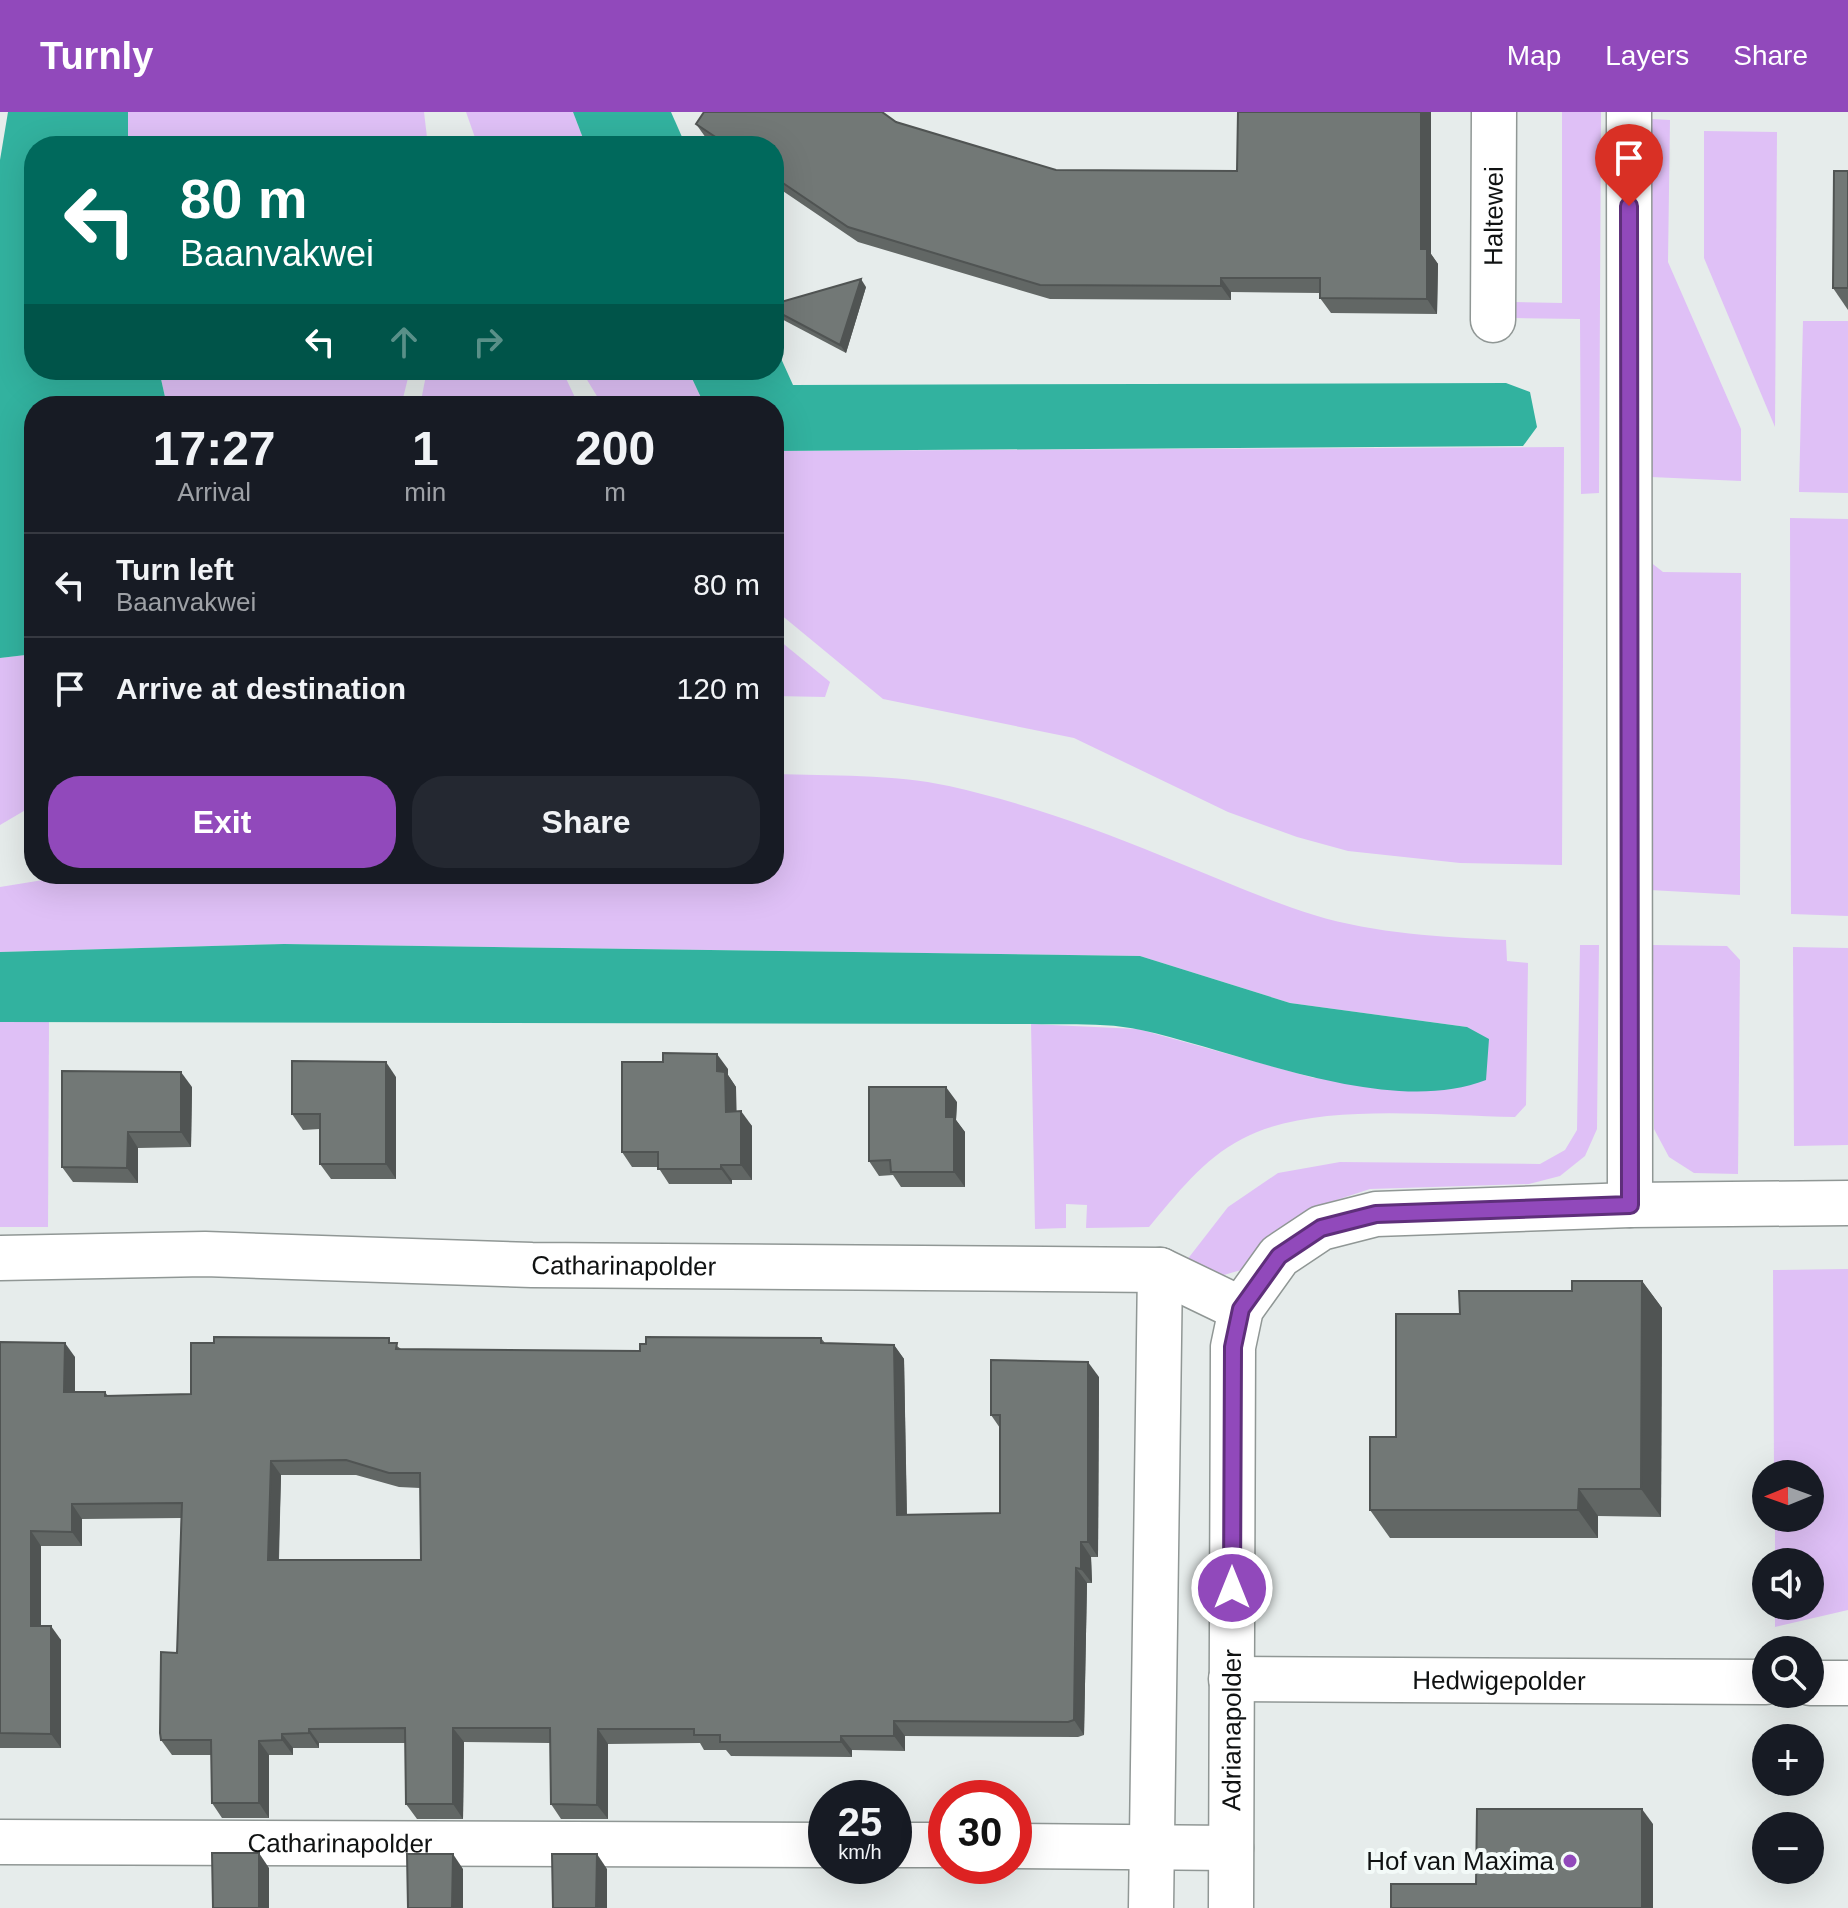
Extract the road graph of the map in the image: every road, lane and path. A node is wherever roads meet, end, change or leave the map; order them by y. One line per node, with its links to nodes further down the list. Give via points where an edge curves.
1 (1494, 112): 3 (street, Haltewei)
2 (1629, 112): 5 (street)
3 (1493, 320)
4 (1848, 1203): 5 (street, Adrianapolder)
5 (1630, 1205): 8 (street, Adrianapolder, via 1376,1214 1321,1228 1279,1256)
6 (0, 1258): 7 (street, Catharinapolder, via 205,1254 532,1265)
7 (1160, 1270): 8 (street, Catharinapolder); 16 (street)
8 (1241, 1309): 9 (street, Adrianapolder, via 1233,1347)
9 (1231, 1679): 10 (street, Hedwigepolder); 17 (street, Adrianapolder)
10 (1752, 1682)
11 (1824, 1683): 12 (street)
12 (1848, 1683)
13 (0, 1842): 14 (street, Catharinapolder)
14 (808, 1845)
15 (1032, 1846): 16 (street)
16 (1151, 1846): 17 (street); 18 (street)
17 (1231, 1848): 19 (street, Adrianapolder)
18 (1151, 1908)
19 (1231, 1908)

